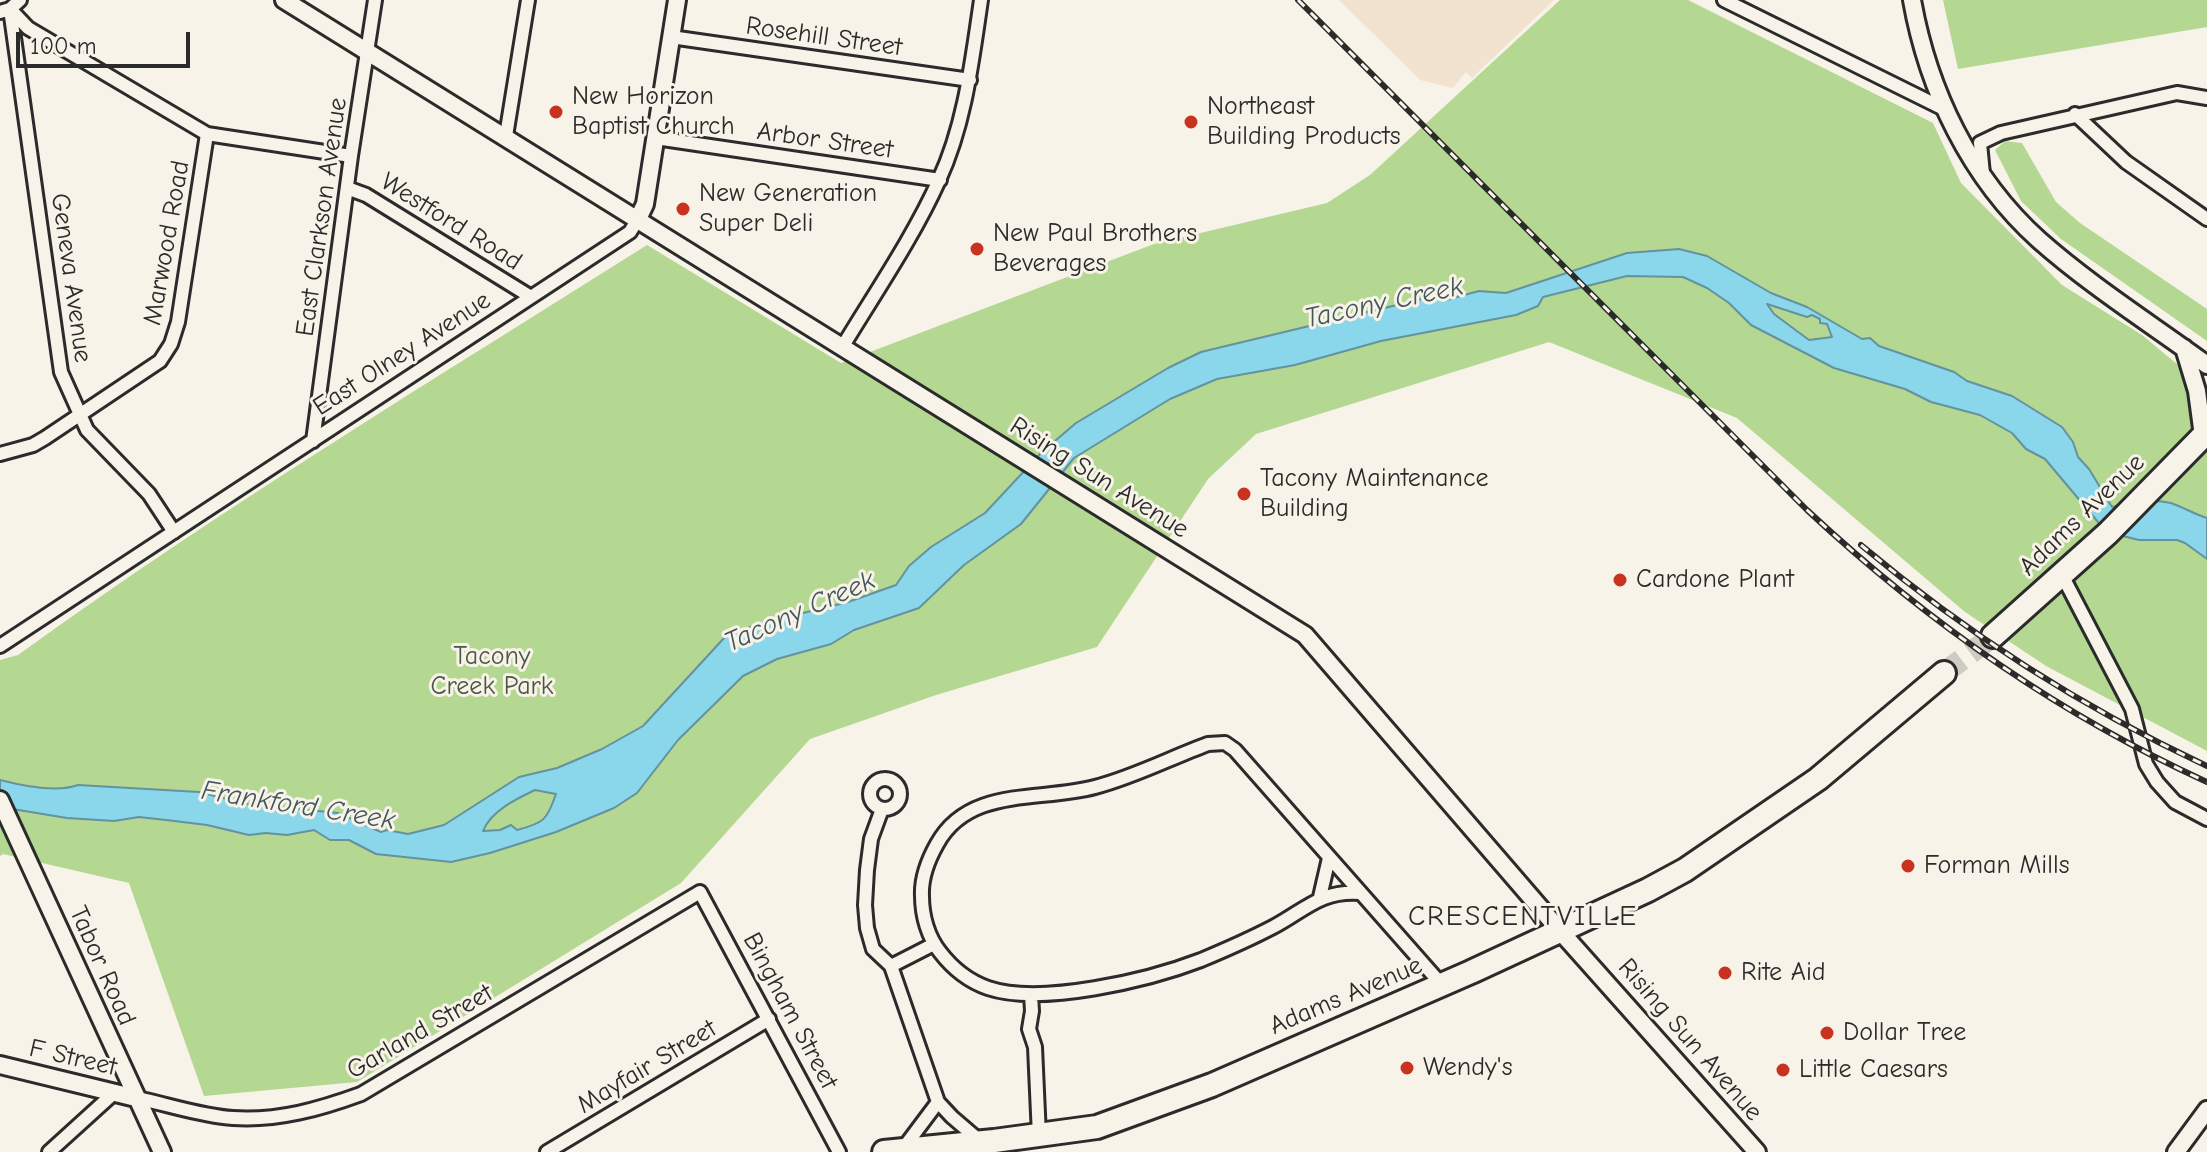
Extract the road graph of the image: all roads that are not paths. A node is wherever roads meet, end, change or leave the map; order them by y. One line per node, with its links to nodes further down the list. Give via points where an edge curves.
1 (284, 0): 10 (main road, Rising Sun Avenue)
2 (375, 0): 10 (street, East Clarkson Avenue)
3 (528, 0): 16 (street)
4 (677, 0): 9 (main road)
5 (981, 0): 11 (street)
6 (1724, 0): 13 (street)
7 (1912, 0): 13 (main road)
8 (10, 7): 15 (street, via 28,28); 28 (street, Geneva Avenue, via 61,372)
9 (671, 37): 11 (street, Rosehill Street); 17 (main road)
10 (367, 53): 16 (main road, Rising Sun Avenue); 18 (street, East Clarkson Avenue)
11 (970, 80): 20 (street)
12 (2207, 98): 14 (street, via 2177,93)
13 (1944, 109): 19 (main road)
14 (2075, 114): 19 (street, via 1980,143); 23 (street, via 2126,162)
15 (207, 134): 18 (street); 28 (street, Marwood Road, via 171,344 160,361)
16 (506, 136): 22 (main road, Rising Sun Avenue)
17 (656, 138): 20 (street, Arbor Street); 22 (main road)
18 (351, 156): 21 (street, East Clarkson Avenue)
19 (1983, 174): 26 (main road, via 2038,239)
20 (940, 180): 25 (street)
21 (347, 188): 24 (street, Westford Road); 30 (street, East Clarkson Avenue)
22 (638, 219): 24 (street, East Olney Avenue, via 630,232); 25 (main road, Rising Sun Avenue)
23 (2207, 219)
24 (531, 297): 30 (street, East Olney Avenue)
25 (843, 346): 44 (main road, Rising Sun Avenue, via 1305,635)
26 (2184, 348): 27 (main road); 29 (main road)
27 (2207, 365)
28 (79, 415): 31 (street, Marwood Road, via 33,445); 32 (street, Geneva Avenue, via 103,449 149,494)
29 (2206, 434): 33 (highway, Adams Avenue)
30 (313, 441): 32 (street, East Olney Avenue)
31 (0, 454)
32 (174, 532): 35 (street, East Olney Avenue)
33 (2062, 575): 34 (highway, Adams Avenue); 39 (street, via 2132,709 2146,764 2175,802)
34 (1993, 636)
35 (0, 646)
36 (1944, 673): 44 (highway, Adams Avenue, via 1778,808 1674,877)
37 (3, 806): 52 (main road, Tabor Road)
38 (882, 809): 46 (street, via 871,839 865,905 873,949)
39 (2207, 819)
40 (1329, 858): 42 (street); 43 (street); 45 (street, via 1235,750 1225,743 1208,744 1095,788 990,802 967,812 940,838 924,872 924,917)
41 (700, 892): 49 (street, Bingham Street); 52 (street, Garland Street, via 361,1094 288,1116 232,1118)
42 (1360, 893): 43 (street); 47 (street)
43 (1320, 897): 48 (street, via 1273,927 1201,960 1121,982)
44 (1561, 932): 47 (highway, Adams Avenue); 62 (main road, Rising Sun Avenue)
45 (934, 944): 46 (street); 48 (street, via 972,982)
46 (891, 966): 53 (street)
47 (1442, 985): 55 (highway, Adams Avenue, via 1148,1110 1097,1127)
48 (1031, 995): 55 (street)
49 (769, 1019): 59 (street, Mayfair Street); 60 (street, Bingham Street)
50 (0, 1065): 51 (main road, F Street)
51 (114, 1093): 52 (main road, F Street); 57 (street)
52 (136, 1098): 58 (main road, Tabor Road)
53 (938, 1102): 56 (street); 61 (street)
54 (2207, 1110): 63 (main road)
55 (1039, 1136): 56 (highway, Adams Avenue)
56 (983, 1143): 61 (highway, Adams Avenue)
57 (49, 1152)
58 (162, 1152)
59 (547, 1152)
60 (839, 1152)
61 (890, 1152)
62 (1757, 1152)
63 (2176, 1152)

